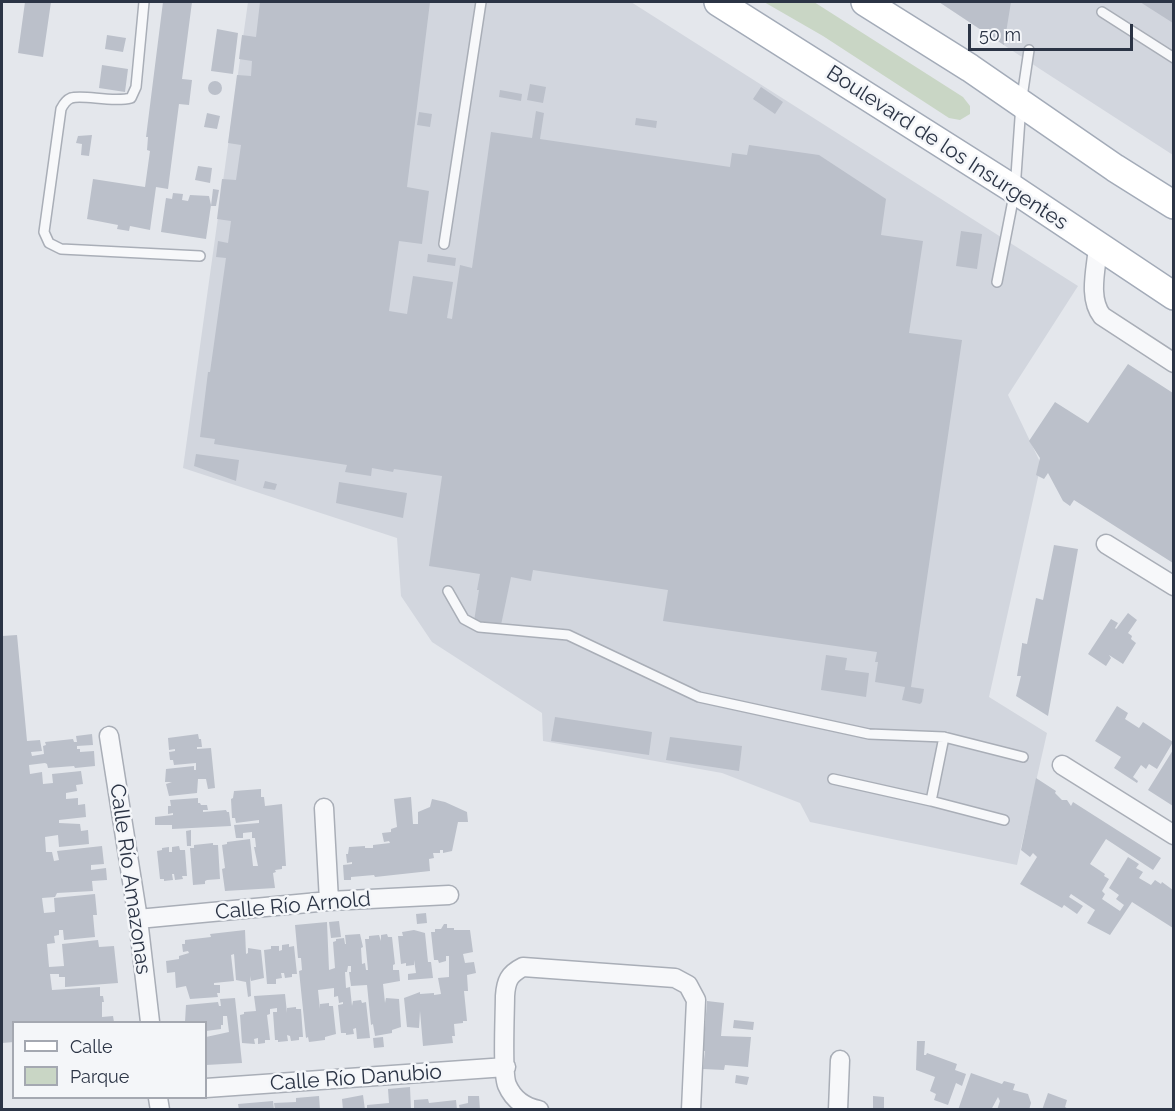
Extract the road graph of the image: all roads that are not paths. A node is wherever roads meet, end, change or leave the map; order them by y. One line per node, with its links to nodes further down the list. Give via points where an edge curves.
1 (144, 2): 13 (lane, via 136,87 130,98 72,98 61,110 44,232 49,243 61,249)
2 (481, 2): 11 (lane)
3 (718, 2): 9 (main road, Boulevard de los Insurgentes)
4 (865, 2): 8 (main road)
5 (1102, 12): 7 (lane)
6 (1029, 50): 8 (lane)
7 (1173, 58)
8 (1021, 104): 9 (lane); 10 (main road)
9 (1015, 190): 12 (main road, Boulevard de los Insurgentes); 14 (lane)
10 (1173, 205)
11 (444, 244)
12 (1098, 247): 15 (main road, Boulevard de los Insurgentes); 16 (street, via 1095,307 1102,316)
13 (200, 255)
14 (997, 282)
15 (1173, 296)
16 (1173, 363)
17 (1106, 544): 18 (street)
18 (1173, 586)
19 (448, 591): 21 (lane, via 465,619 479,627 568,635 699,697 868,734)
20 (109, 736): 31 (street, Calle Río Amazonas)
21 (944, 737): 22 (lane); 25 (lane)
22 (1023, 757)
23 (1062, 765): 28 (street)
24 (833, 779): 25 (lane)
25 (931, 801): 27 (lane)
26 (324, 808): 30 (street)
27 (1004, 820)
28 (1173, 835)
29 (449, 895): 30 (street, Calle Río Arnold)
30 (329, 901): 31 (street, Calle Río Arnold)
31 (138, 919): 32 (street, Calle Río Amazonas)
32 (150, 1021)
33 (840, 1060): 38 (street)
34 (506, 1067): 35 (street, Calle Río Danubio); 36 (street, via 506,1082 513,1096); 37 (street, via 506,982 513,972 523,967 675,978 688,986 696,1000)
35 (207, 1088)
36 (538, 1110)
37 (691, 1110)
38 (838, 1110)

